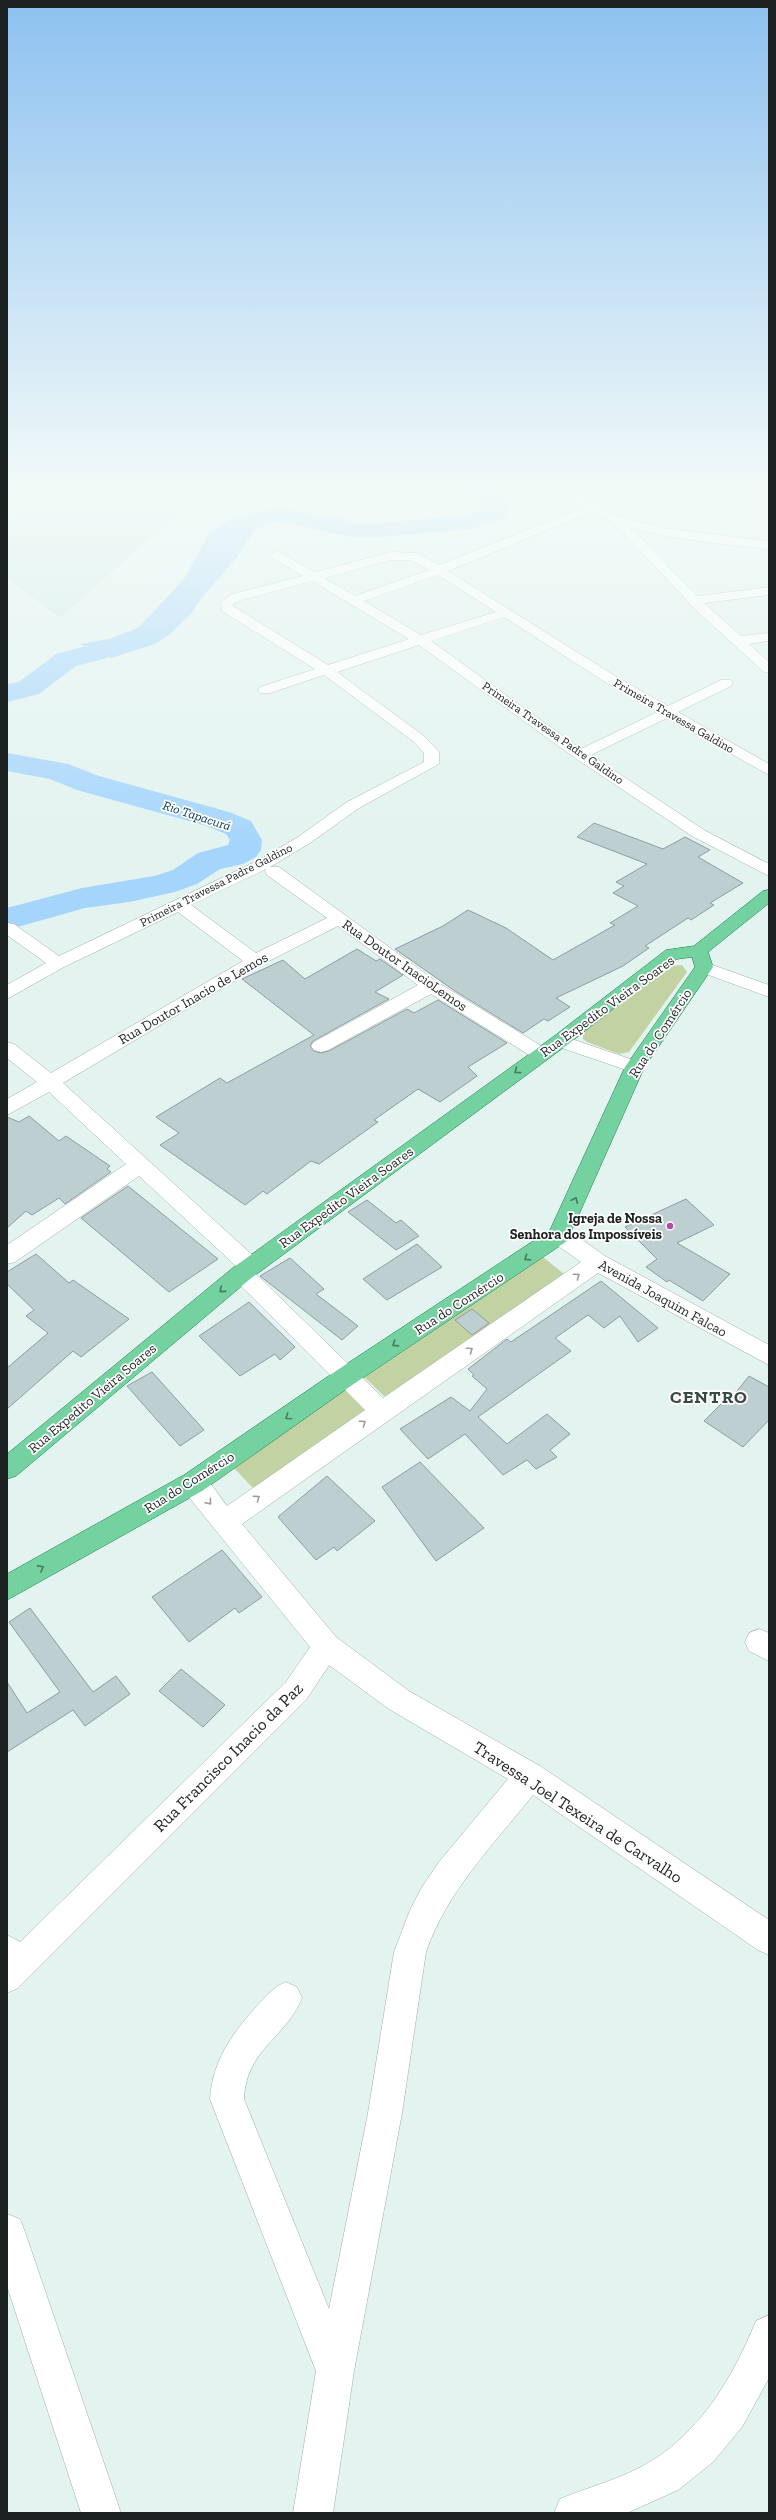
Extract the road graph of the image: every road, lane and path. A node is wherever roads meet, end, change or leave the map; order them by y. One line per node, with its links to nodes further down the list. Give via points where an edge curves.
1 (229, 609): 10 (street, Primeira Travessa Padre Galdino)
2 (365, 609): 7 (street, Primeira Travessa Padre Galdino)
3 (499, 609): 5 (street, Primeira Travessa Galdino)
4 (703, 609): 8 (street)
5 (506, 613): 7 (street); 13 (street, Primeira Travessa Galdino)
6 (769, 637): 8 (street)
7 (421, 641): 10 (street); 14 (street, Primeira Travessa Padre Galdino)
8 (738, 641): 9 (street)
9 (769, 669)
10 (327, 671): 12 (street); 19 (street, Primeira Travessa Padre Galdino, via 425,744 432,752 431,764 353,805 292,848)
11 (726, 683): 13 (street)
12 (265, 690)
13 (666, 712): 14 (street); 15 (street, Primeira Travessa Galdino)
14 (580, 755): 17 (street, Primeira Travessa Padre Galdino, via 698,833)
15 (769, 770)
16 (273, 871): 20 (street, Rua Doutor InacioLemos)
17 (769, 871)
18 (769, 895): 22 (main road, Rua do Comércio)
19 (178, 904): 23 (street); 24 (street, Primeira Travessa Padre Galdino)
20 (339, 919): 23 (street, Rua Doutor Inacio de Lemos); 25 (street, Rua Doutor InacioLemos)
21 (8, 928): 24 (street)
22 (702, 959): 26 (street); 28 (main road, Rua Expedito Vieira Soares, via 672,954); 32 (main road, Rua do Comércio)
23 (255, 961): 33 (street, Rua Doutor Inacio de Lemos)
24 (58, 963): 27 (street, Primeira Travessa Padre Galdino)
25 (431, 986): 29 (street); 31 (street, Rua Doutor InacioLemos)
26 (769, 991)
27 (7, 993)
28 (560, 1041): 31 (main road, Rua Expedito Vieira Soares); 32 (street)
29 (321, 1046)
30 (7, 1048): 33 (street)
31 (541, 1054): 39 (main road, Rua Expedito Vieira Soares, one-way to 39)
32 (635, 1067): 36 (main road, Rua do Comércio, one-way to 32)
33 (49, 1081): 34 (street, Rua Doutor Inacio de Lemos); 35 (street)
34 (7, 1108)
35 (140, 1165): 37 (street); 39 (street)
36 (559, 1235): 38 (street, Avenida Joaquim Falcao); 41 (main road, Rua do Comércio, one-way to 41)
37 (7, 1256)
38 (597, 1262): 40 (street, Avenida Joaquim Falcao); 42 (street, one-way to 38)
39 (247, 1270): 41 (street); 43 (main road, Rua Expedito Vieira Soares, one-way to 43)
40 (769, 1356)
41 (347, 1376): 42 (street); 44 (main road, Rua do Comércio, one-way to 44)
42 (381, 1411): 45 (street, one-way to 42)
43 (7, 1468)
44 (193, 1483): 45 (street, one-way to 45); 46 (main road, Rua do Comércio, one-way to 44)
45 (225, 1521): 47 (street, via 306,1626)
46 (7, 1588)
47 (326, 1646): 48 (street, Travessa Joel Texeira de Carvalho, via 399,1700); 50 (street, Rua Francisco Inacio da Paz, via 296,1691)
48 (530, 1776): 49 (street, Travessa Joel Texeira de Carvalho); 54 (street, via 450,1873 421,1921 410,1952 383,2128)
49 (769, 1939)
50 (11, 1964)
51 (286, 1998): 54 (street, via 235,2061 226,2080 227,2099)
52 (7, 2232): 55 (street)
53 (769, 2334): 57 (street, via 744,2392 720,2426 693,2455 663,2476)
54 (335, 2371): 56 (street)
55 (101, 2513)
56 (313, 2513)
57 (574, 2513)

